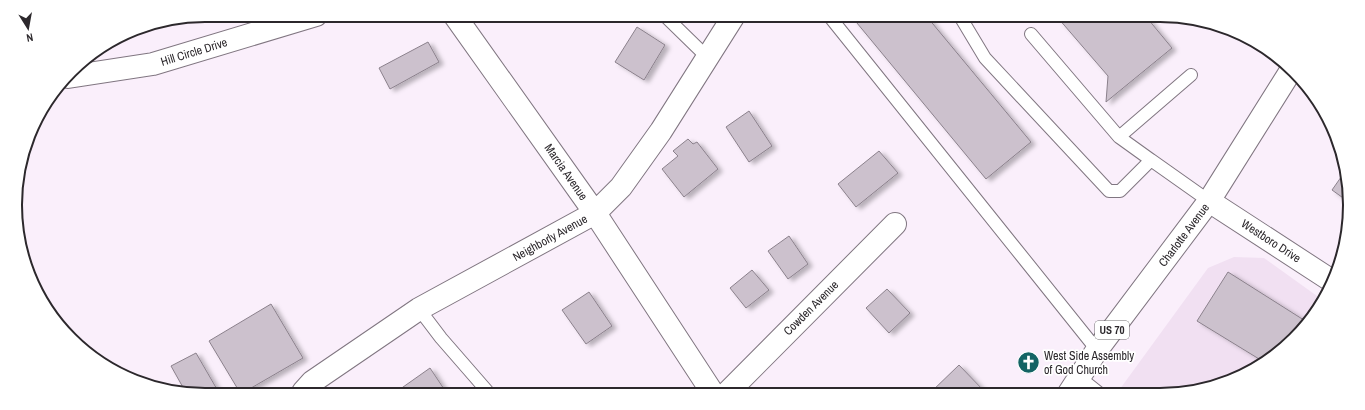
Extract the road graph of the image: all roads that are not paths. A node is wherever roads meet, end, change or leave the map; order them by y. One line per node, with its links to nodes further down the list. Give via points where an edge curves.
1 (293, 22): 11 (street, Hill Circle Drive, via 153,64)
2 (459, 22): 15 (street, Marcia Avenue)
3 (671, 22): 8 (lane)
4 (730, 22): 8 (street, Neighborly Avenue)
5 (834, 22): 19 (lane)
6 (966, 22): 13 (lane, via 986,58 1109,191 1120,191)
7 (1031, 34): 12 (lane)
8 (707, 57): 15 (street, Neighborly Avenue, via 621,187)
9 (1191, 75): 12 (lane)
10 (1288, 75): 14 (street, Charlotte Avenue / US 70)
11 (76, 76)
12 (1119, 137): 13 (lane)
13 (1151, 160): 14 (lane)
14 (1209, 201): 17 (street, Westboro Drive); 19 (street, Charlotte Avenue / US 70)
15 (595, 213): 18 (street, Neighborly Avenue); 23 (street, Marcia Avenue)
16 (895, 224): 24 (street, Cowden Avenue)
17 (1328, 277)
18 (419, 309): 21 (street, Neighborly Avenue); 22 (lane)
19 (1097, 350): 20 (street, Charlotte Avenue / US 70)
20 (1074, 385)
21 (307, 388)
22 (485, 388)
23 (709, 388)
24 (732, 388)

